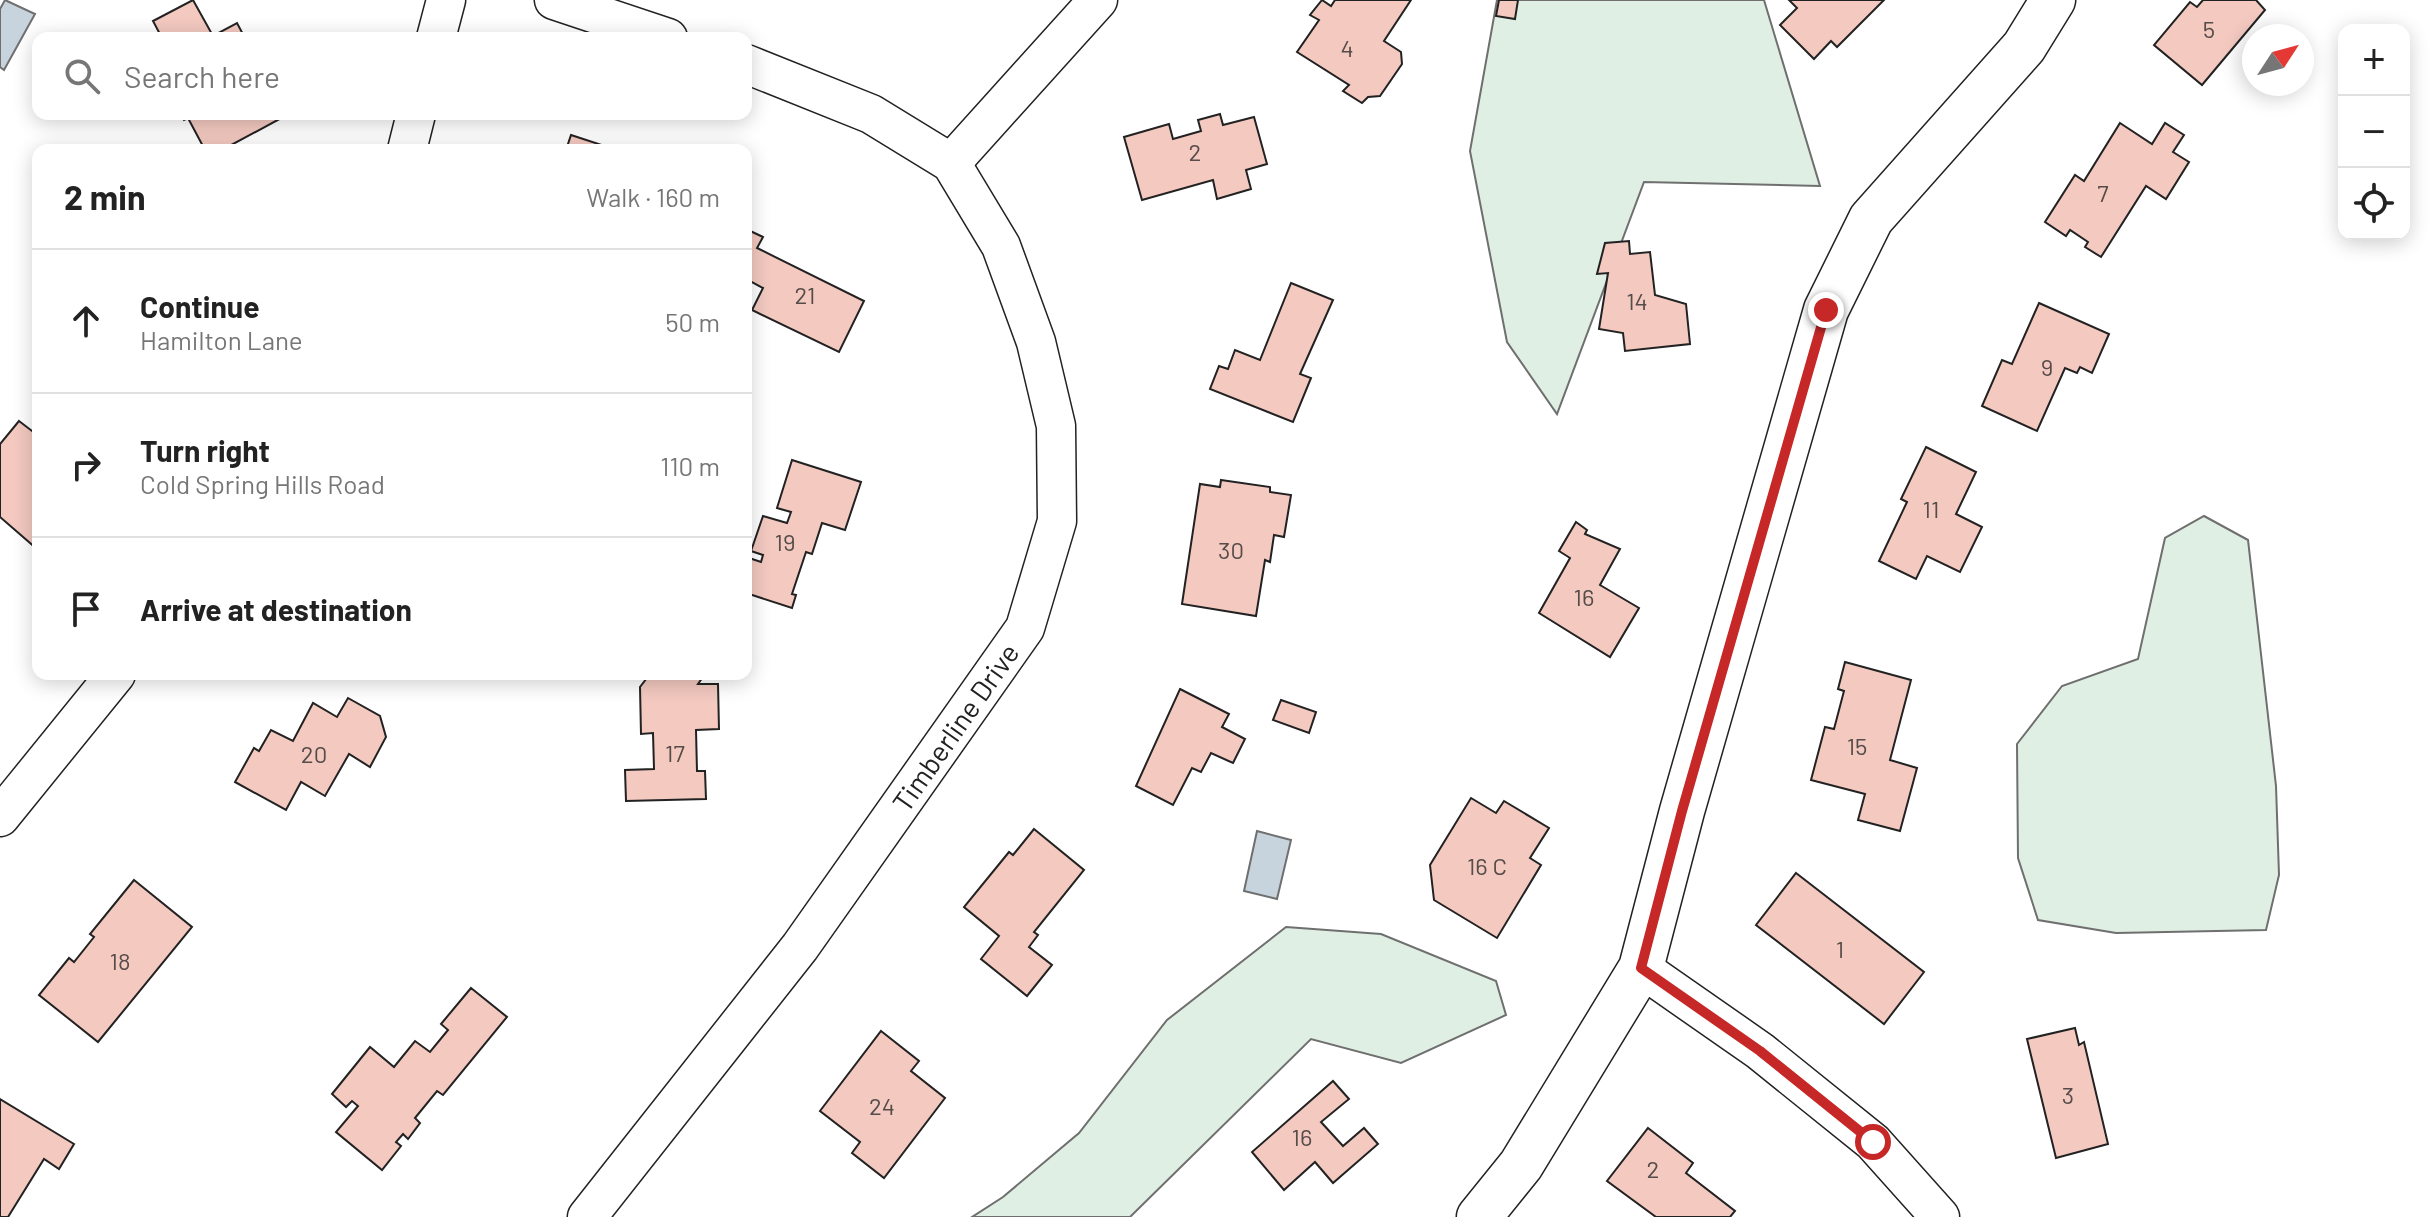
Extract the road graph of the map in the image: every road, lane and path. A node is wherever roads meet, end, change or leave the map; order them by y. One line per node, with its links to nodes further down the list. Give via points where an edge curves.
1 (446, 0): 5 (street)
2 (554, 0): 6 (street)
3 (1098, 0): 10 (street)
4 (2053, 0): 13 (street, via 2024,47 1871,219 1826,310)
5 (438, 32)
6 (650, 32)
7 (752, 66): 10 (street, via 871,114)
8 (414, 120): 9 (street)
9 (408, 144)
10 (951, 163): 14 (street, Timberline Drive, via 1001,246 1036,342 1056,426 1057,521 1025,628 800,947)
11 (111, 680): 12 (street)
12 (0, 817)
13 (1641, 968): 15 (street, via 1521,1165); 16 (street, via 1760,1051 1873,1142)
14 (587, 1217)
15 (1479, 1217)
16 (1940, 1217)

